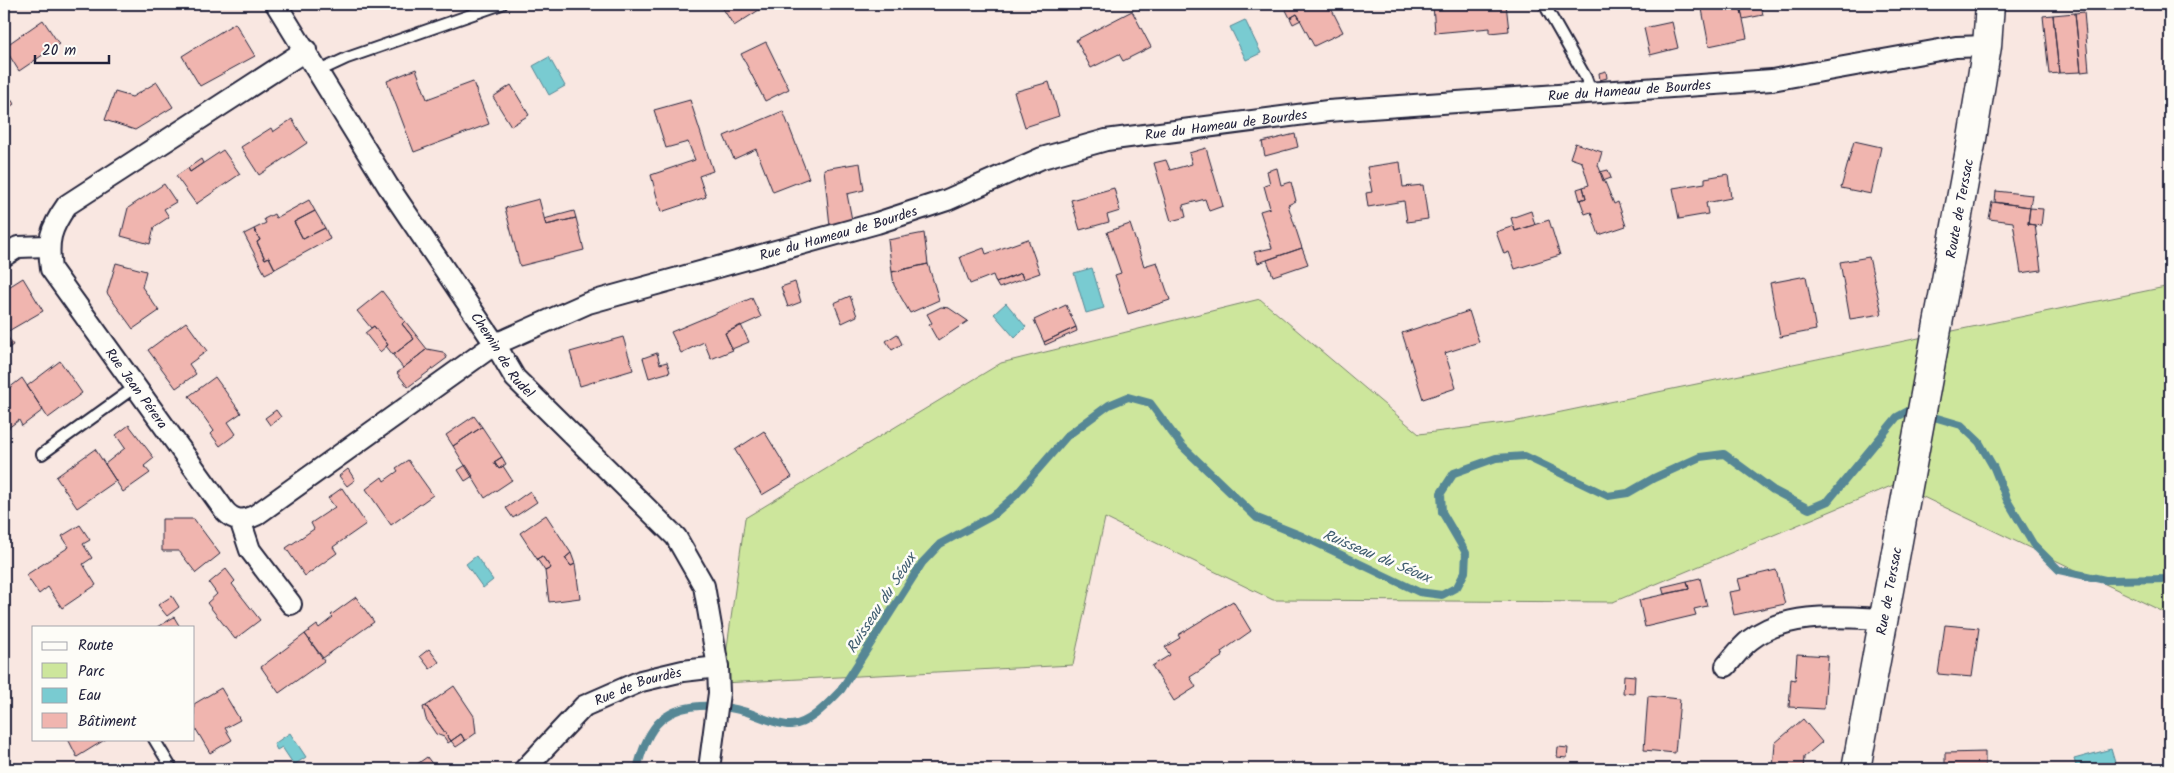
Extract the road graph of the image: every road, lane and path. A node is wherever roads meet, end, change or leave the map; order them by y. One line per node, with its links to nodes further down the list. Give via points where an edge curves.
1 (276, 4): 6 (street, Chemin de Rudel)
2 (502, 4): 7 (lane, via 347,58)
3 (1544, 4): 8 (lane)
4 (1990, 4): 5 (street, Route de Terssac)
5 (1987, 46): 8 (street, Rue du Hameau de Bourdes, via 1956,47 1772,80); 13 (street, Route de Terssac)
6 (306, 50): 7 (street, Chemin de Rudel); 9 (street, Rue Jean Pérera, via 66,205 54,224)
7 (319, 71): 11 (street, Chemin de Rudel, via 388,186)
8 (1592, 94): 11 (street, Rue du Hameau de Bourdes, via 1505,97 1328,111 1106,140 1042,158 947,200 877,223 588,304)
9 (47, 246): 10 (street, via 18,247); 12 (street, Rue Jean Pérera, via 51,270)
10 (4, 256)
11 (495, 344): 15 (street, via 256,515); 19 (street, Chemin de Rudel, via 515,378 676,537 704,586)
12 (135, 387): 14 (lane); 15 (street, Rue Jean Pérera, via 225,511 231,518)
13 (1922, 413): 17 (street, Rue de Terssac)
14 (42, 454)
15 (240, 520): 16 (street, via 250,550)
16 (291, 604)
17 (1884, 619): 18 (street, via 1827,617 1776,626 1750,640); 24 (street, Rue de Terssac)
18 (1726, 666)
19 (718, 667): 22 (street, Rue de Bourdès, via 641,681 584,706); 23 (street, Chemin de Rudel, via 719,693)
20 (155, 740): 21 (lane)
21 (172, 769)
22 (525, 769)
23 (709, 769)
24 (1856, 769)

